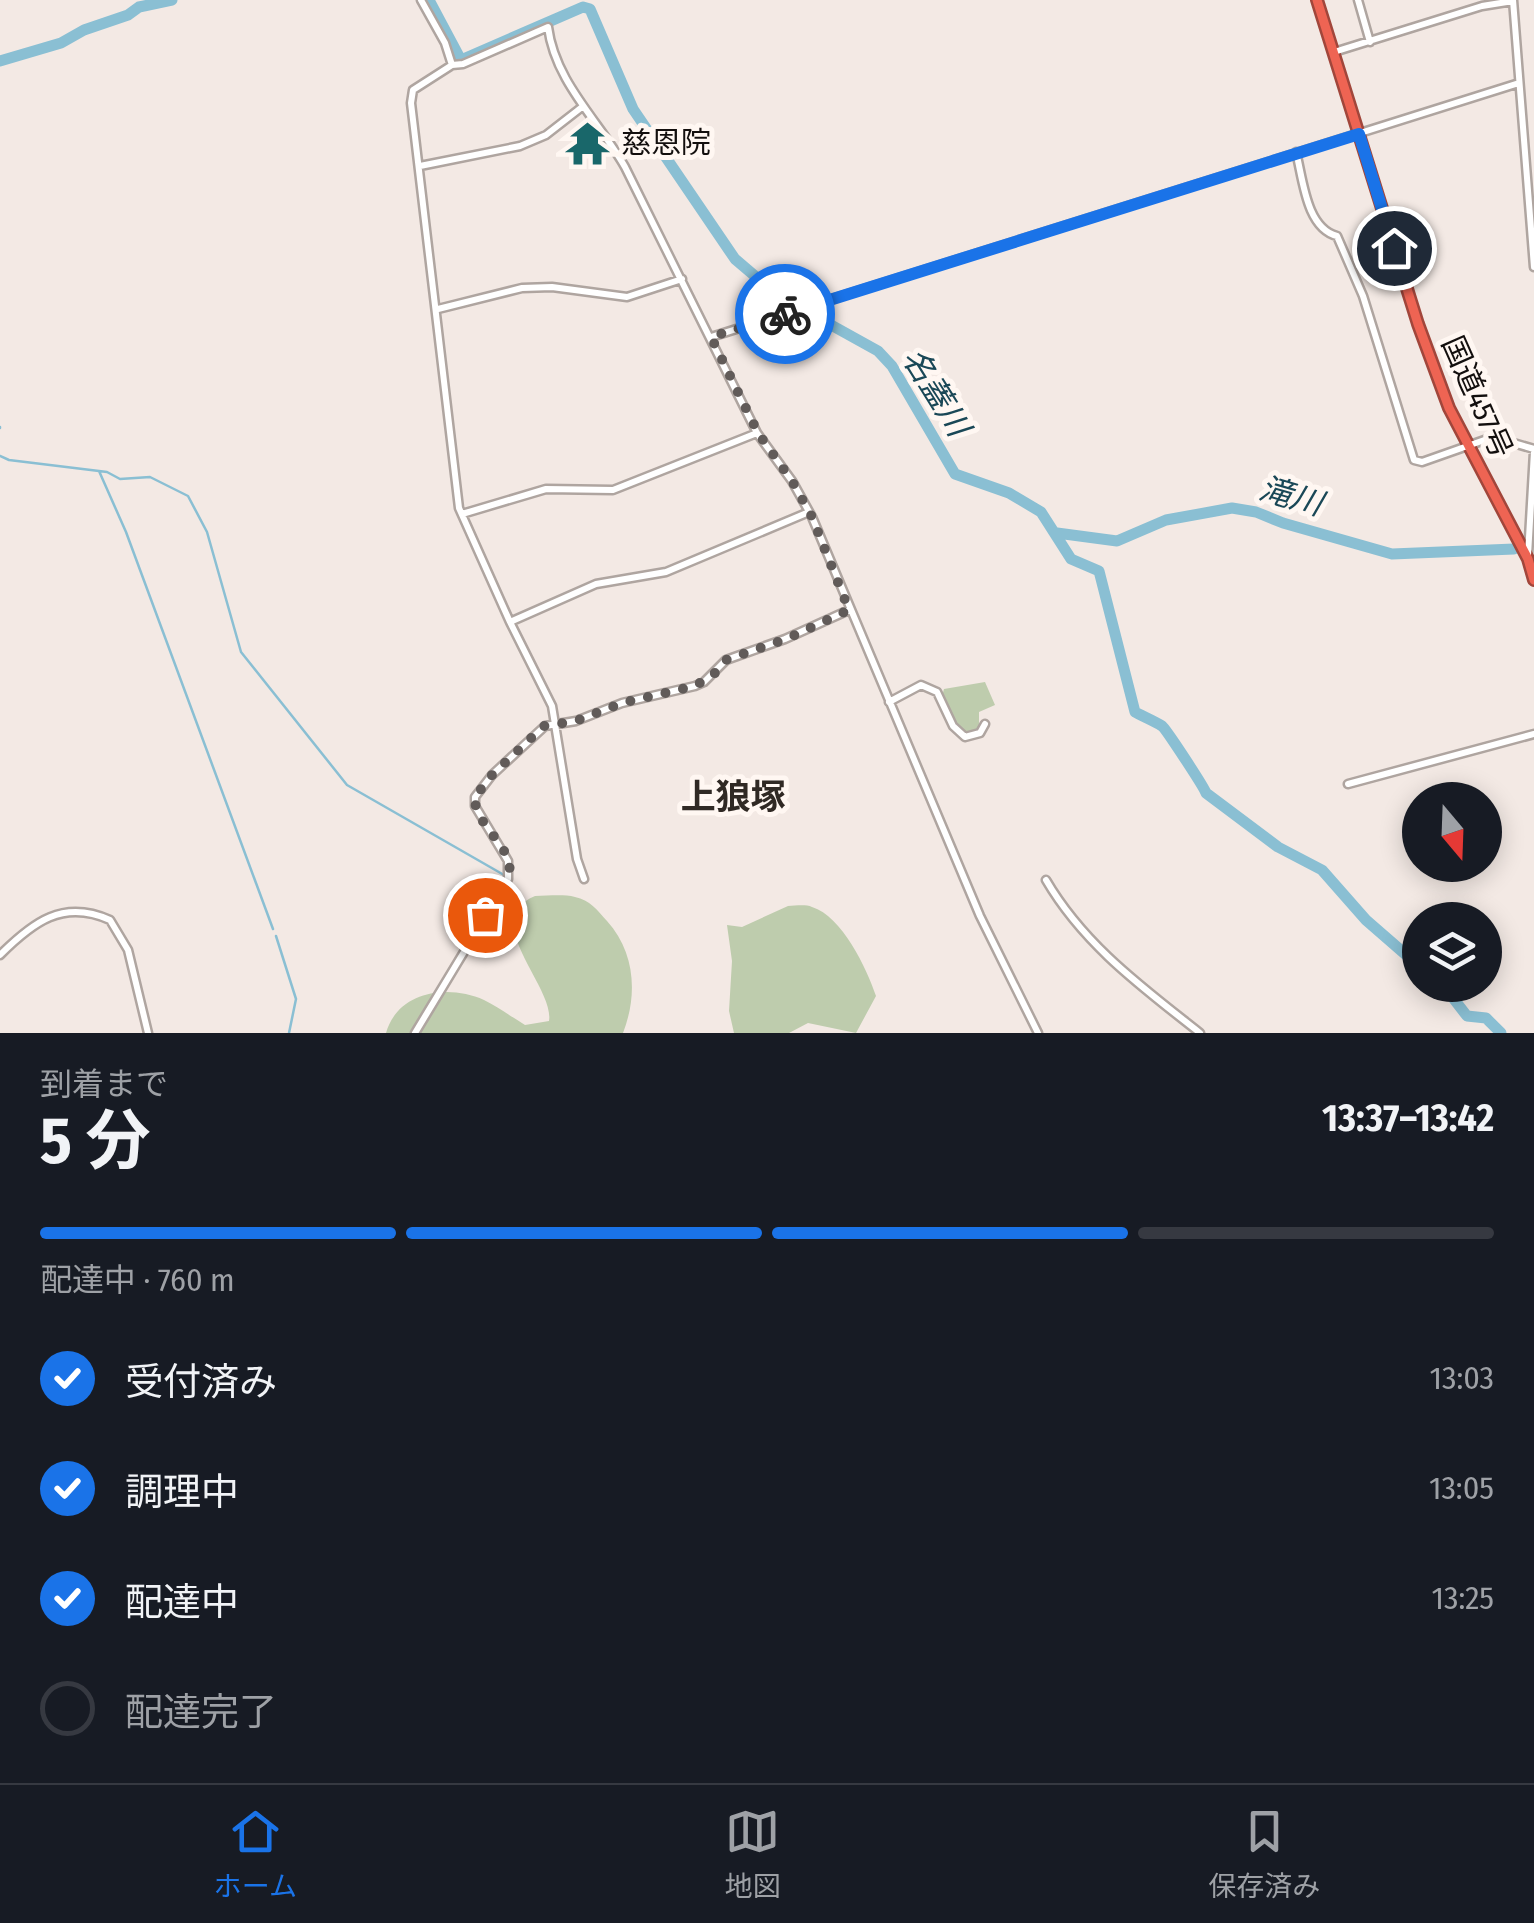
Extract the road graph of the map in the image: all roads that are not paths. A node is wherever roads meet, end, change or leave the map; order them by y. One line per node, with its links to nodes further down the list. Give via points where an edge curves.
1 (422, 0): 7 (street)
2 (1317, 0): 6 (highway, 国道457号)
3 (1358, 0): 5 (street)
4 (1513, 1): 5 (street); 8 (street)
5 (1370, 42): 6 (street)
6 (1334, 52): 12 (highway, 国道457号)
7 (452, 66): 9 (street, via 548,27); 14 (street, via 414,90)
8 (1519, 83): 11 (street); 12 (street)
9 (582, 108): 14 (street, via 520,146); 16 (street, via 603,128)
10 (1534, 108): 11 (street)
11 (1520, 109): 15 (street)
12 (1359, 134): 13 (street); 20 (highway, 国道457号, via 1418,324)
13 (1296, 152): 18 (street); 20 (street, via 1316,221 1338,236 1364,296 1414,460)
14 (420, 166): 17 (street)
15 (1534, 267)
16 (682, 279): 17 (street, via 626,297 522,288); 18 (street)
17 (438, 310): 23 (street)
18 (711, 337): 19 (street)
19 (758, 433): 22 (street); 23 (street, via 613,490 535,490)
20 (1470, 448): 21 (street, via 1493,437); 24 (highway, 国道457号)
21 (1534, 450): 24 (street)
22 (809, 512): 26 (street); 27 (street, via 666,572 607,581)
23 (462, 514): 27 (street)
24 (1528, 559): 25 (highway, 国道457号)
25 (1534, 580)
26 (849, 610): 28 (street); 29 (street, via 726,660 695,686)
27 (510, 622): 29 (street)
28 (889, 702): 30 (street, via 921,686 938,692 958,734 980,733); 38 (street)
29 (555, 722): 33 (street); 37 (street, via 523,745 475,797 476,810 508,861 508,879)
30 (985, 724)
31 (1534, 734): 32 (street)
32 (1348, 784)
33 (584, 879)
34 (1046, 880): 39 (street, via 1101,952)
35 (0, 955): 36 (street, via 52,915 76,912 110,920 128,950)
36 (148, 1033)
37 (415, 1033)
38 (1038, 1033)
39 (1200, 1033)

